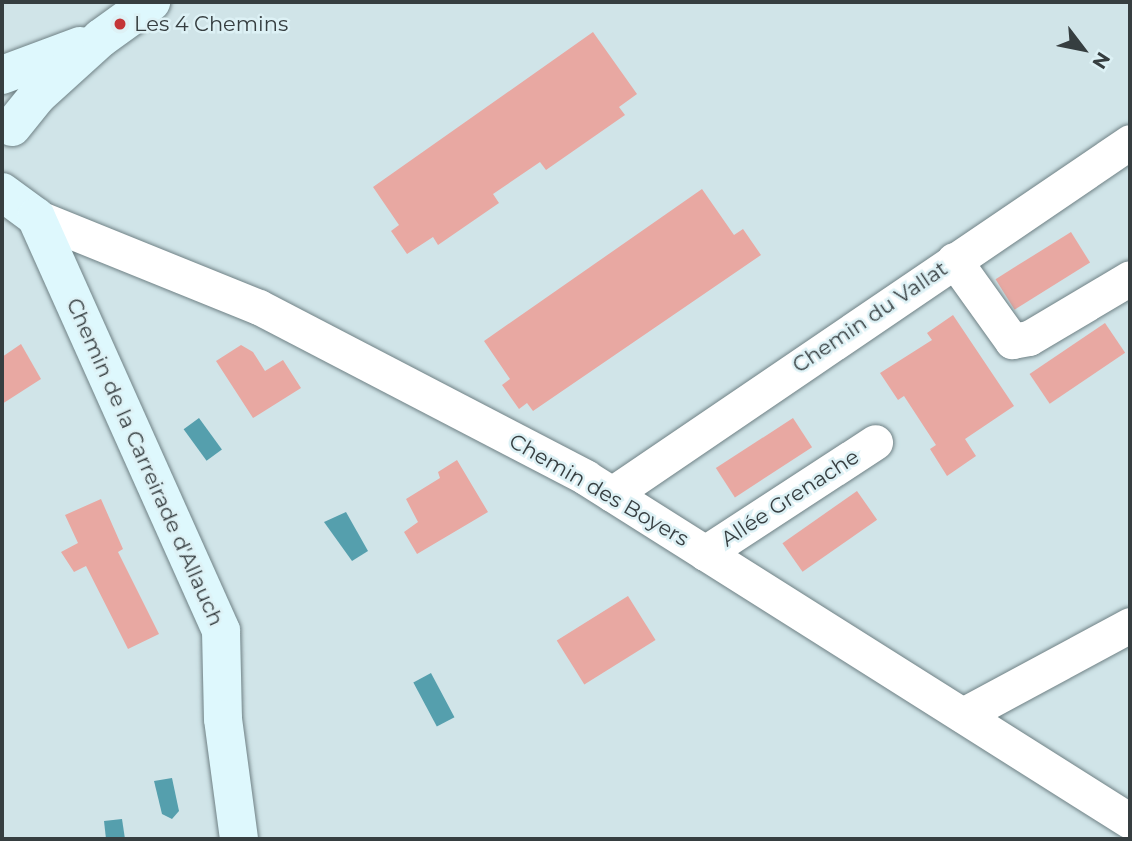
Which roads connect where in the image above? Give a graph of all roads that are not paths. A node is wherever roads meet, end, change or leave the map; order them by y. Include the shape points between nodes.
1 (151, 2) edge
2 (101, 37) junction
3 (2, 75) edge
4 (5, 122) edge
5 (1130, 142) edge
6 (2, 192) edge
7 (36, 217) junction
8 (954, 260) junction
9 (1130, 278) edge
10 (875, 442) dead end
11 (612, 494) junction
12 (705, 553) junction
13 (1130, 625) edge
14 (963, 715) junction
15 (1130, 821) edge
16 (239, 839) edge

1 - 2 street
2 - 3 street
2 - 4 street
5 - 8 street, Chemin du Vallat
6 - 7 street, Chemin de la Carreirade d'Allauch
7 - 11 street, Chemin des Boyers via 259,307
7 - 16 street, Chemin de la Carreirade d'Allauch via 221,631 223,719
8 - 9 street via 1012,341 1029,338
8 - 11 street, Chemin du Vallat
10 - 12 street, Allée Grenache
11 - 12 street, Chemin des Boyers
12 - 14 street, Chemin des Boyers
13 - 14 street
14 - 15 street, Chemin des Boyers

